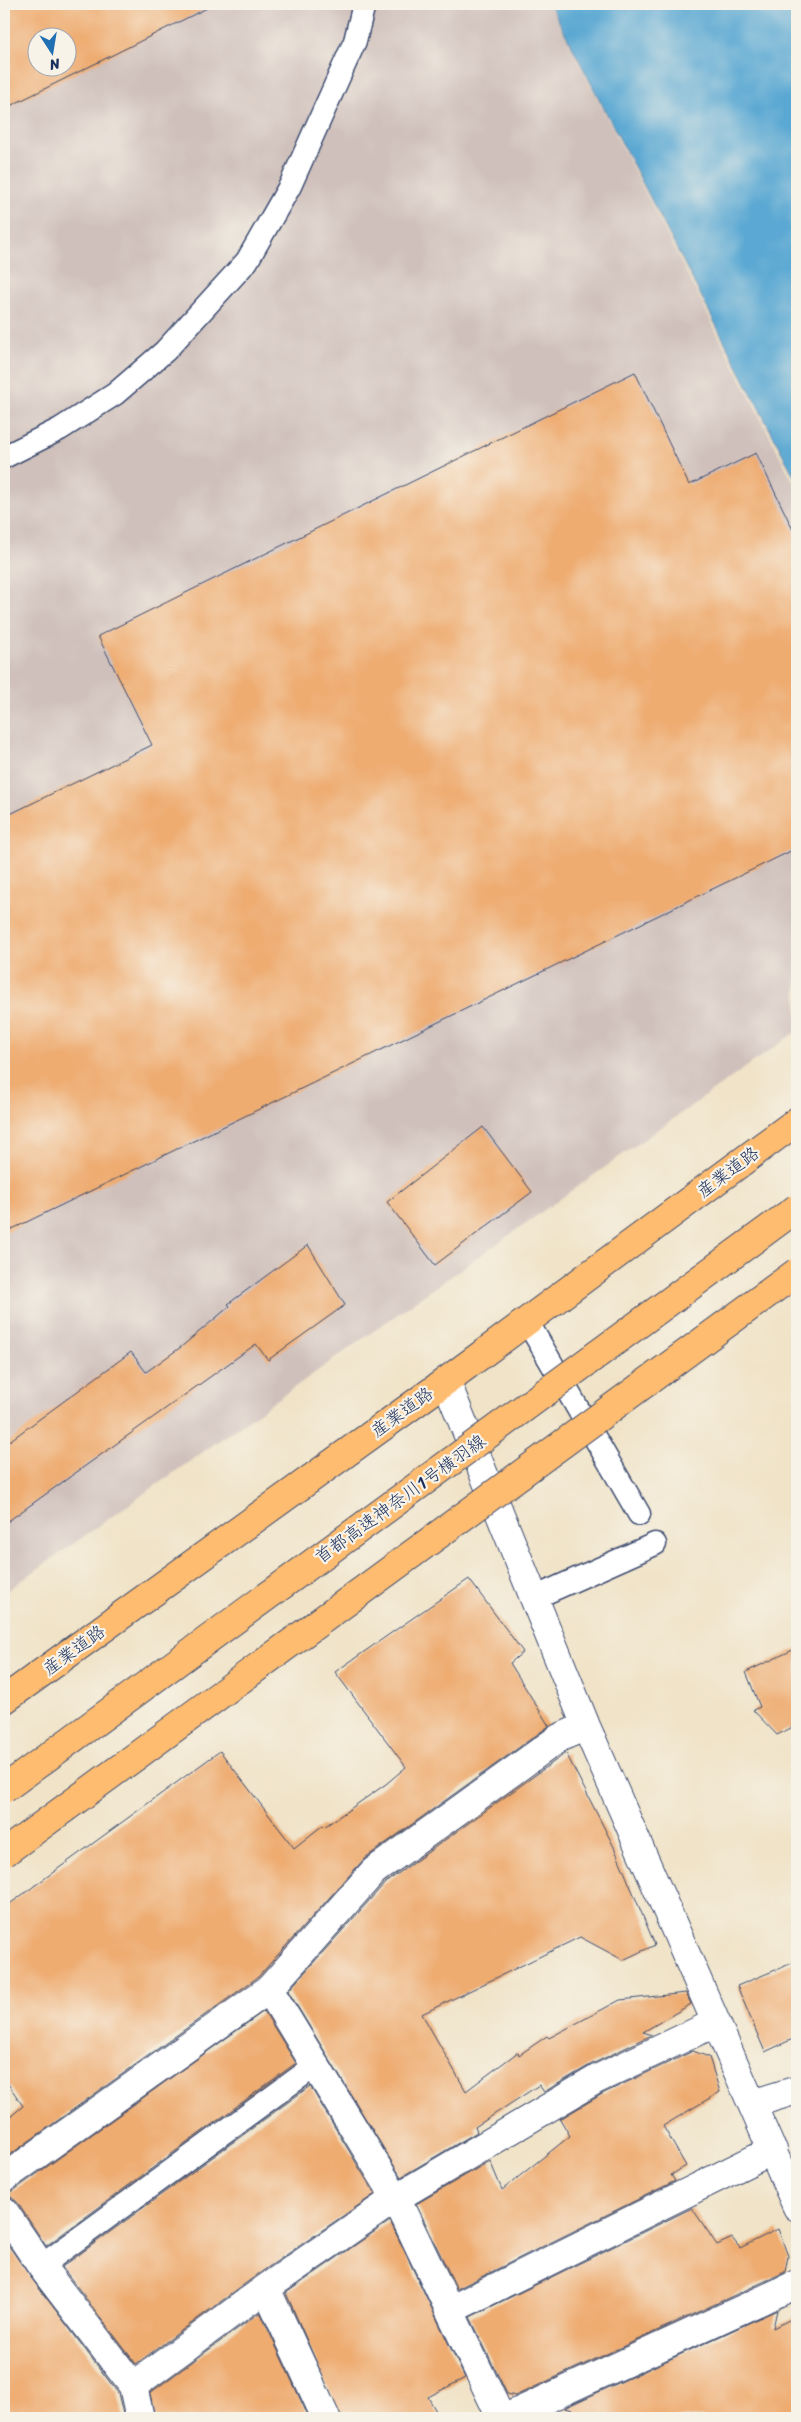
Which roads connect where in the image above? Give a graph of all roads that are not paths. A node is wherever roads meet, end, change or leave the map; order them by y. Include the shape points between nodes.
1 (364, 4) edge
2 (4, 457) edge
3 (797, 1121) edge
4 (797, 1208) edge
5 (797, 1272) edge
6 (527, 1321) junction
7 (446, 1381) junction
8 (639, 1514) dead end
9 (655, 1544) dead end
10 (534, 1598) junction
11 (4, 1700) edge
12 (586, 1726) junction
13 (4, 1790) edge
14 (4, 1853) edge
15 (269, 1989) junction
16 (714, 2022) junction
17 (316, 2065) junction
18 (797, 2090) edge
19 (752, 2104) junction
20 (773, 2150) junction
21 (4, 2178) edge
22 (396, 2198) junction
23 (797, 2207) edge
24 (4, 2211) edge
25 (41, 2266) junction
26 (797, 2284) edge
27 (266, 2288) junction
28 (450, 2310) junction
29 (133, 2386) junction
30 (140, 2418) edge
31 (326, 2418) edge
32 (500, 2418) edge
33 (505, 2418) edge

1 - 2 lane via 355,41 290,186 247,261 165,351 115,394 60,429
3 - 6 main road, 産業道路
4 - 13 main road, 首都高速神奈川1号横羽線, bridge
5 - 14 main road, bridge
6 - 7 main road, 産業道路
6 - 8 lane
7 - 10 street
7 - 11 main road, 産業道路
9 - 10 lane
10 - 12 street
12 - 15 street via 559,1738 374,1871
12 - 16 street
15 - 17 street
15 - 21 street
16 - 19 street
16 - 22 street via 597,2079
17 - 22 street
17 - 25 lane
18 - 19 street
19 - 20 street
20 - 23 street
20 - 28 street
22 - 27 street
22 - 28 street
24 - 25 street
25 - 29 street
26 - 33 street
27 - 29 street
27 - 31 street
28 - 32 street
29 - 30 street

